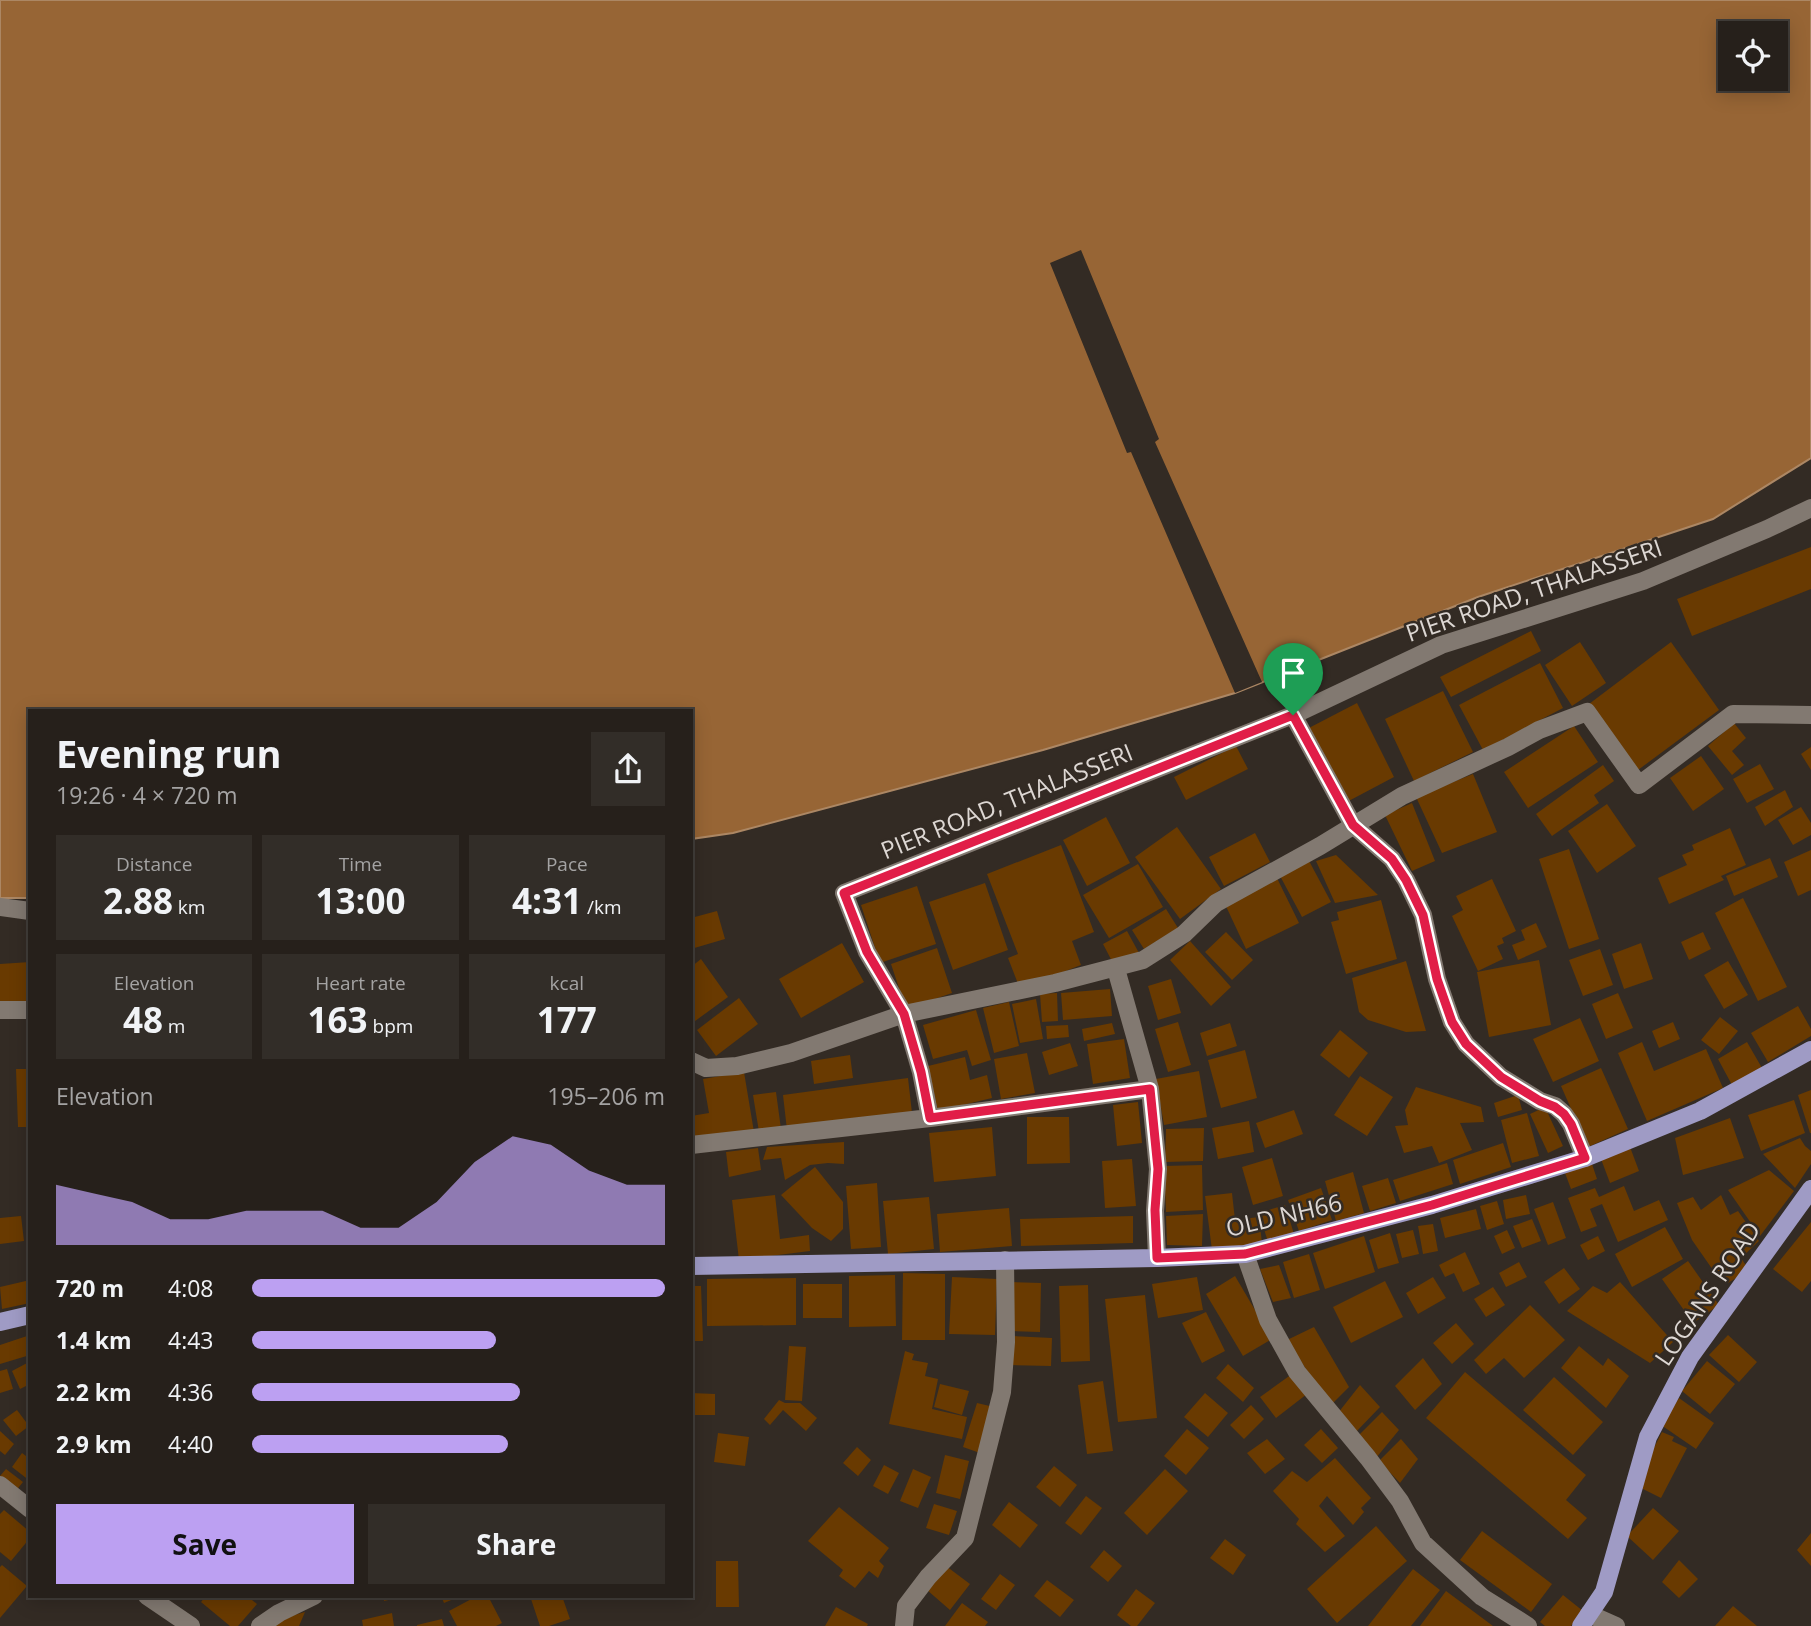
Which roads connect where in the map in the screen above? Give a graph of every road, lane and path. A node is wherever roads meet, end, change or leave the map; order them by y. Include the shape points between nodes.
1 (1811, 508) edge
2 (1293, 715) junction
3 (1811, 715) edge
4 (1353, 825) junction
5 (0, 907) edge
6 (28, 911) edge
7 (1115, 969) junction
8 (0, 1010) edge
9 (28, 1010) edge
10 (904, 1014) junction
11 (1811, 1050) edge
12 (693, 1062) edge
13 (1150, 1089) junction
14 (930, 1118) junction
15 (693, 1145) edge
16 (1585, 1158) junction
17 (1811, 1189) edge
18 (1245, 1254) junction
19 (1157, 1258) junction
20 (1005, 1260) junction
21 (693, 1266) edge
22 (28, 1315) edge
23 (0, 1322) edge
24 (0, 1485) edge
25 (28, 1507) edge
26 (150, 1598) edge
27 (310, 1598) edge
28 (1585, 1620) edge
29 (191, 1626) edge
30 (260, 1626) edge
31 (904, 1626) edge
32 (1528, 1626) edge
33 (1616, 1626) edge

1 - 2 street, PIER ROAD, THALASSERI via 1643,581 1441,645
2 - 4 street
2 - 10 street, PIER ROAD, THALASSERI via 844,893 867,952
3 - 4 street via 1733,714 1639,785 1587,712 1402,796
4 - 7 street via 1216,902 1184,934 1143,960
4 - 16 street via 1392,859 1406,880 1423,915 1452,1022 1466,1044 1501,1077 1564,1114
5 - 6 street
7 - 10 street
7 - 13 street
8 - 9 street
10 - 12 street via 791,1053 737,1066 706,1068
10 - 14 street
11 - 16 main road, OLD NH66 via 1700,1111
13 - 14 street
13 - 19 street via 1158,1169
14 - 15 street
16 - 18 main road, OLD NH66 via 1432,1205
17 - 28 main road, LOGANS ROAD via 1690,1357 1648,1437 1604,1592
18 - 19 main road, OLD NH66
18 - 32 street via 1268,1320 1297,1372 1400,1501 1423,1543 1482,1597
19 - 20 main road, OLD NH66
20 - 21 main road, OLD NH66
20 - 31 street via 1002,1392 965,1538 906,1606
22 - 23 main road
24 - 25 street
26 - 29 street
27 - 30 street
28 - 33 street

